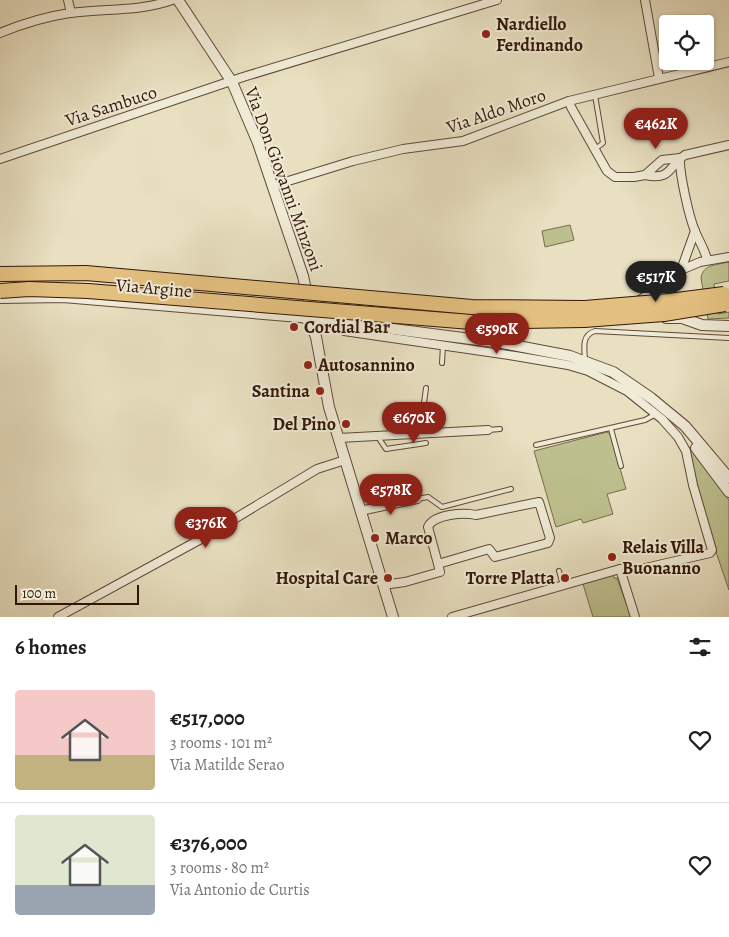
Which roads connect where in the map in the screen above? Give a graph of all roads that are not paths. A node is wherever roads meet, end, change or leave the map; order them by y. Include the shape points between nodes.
1 (68, 0) edge
2 (130, 0) edge
3 (172, 0) edge
4 (178, 0) edge
5 (497, 0) edge
6 (645, 0) edge
7 (133, 9) junction
8 (71, 13) junction
9 (0, 33) edge
10 (729, 62) edge
11 (659, 78) junction
12 (232, 82) junction
13 (595, 95) junction
14 (569, 101) junction
15 (729, 145) edge
16 (594, 150) junction
17 (680, 158) junction
18 (0, 159) edge
19 (645, 175) junction
20 (272, 186) junction
21 (695, 231) junction
22 (729, 257) edge
23 (710, 260) junction
24 (682, 270) junction
25 (0, 274) edge
26 (0, 284) edge
27 (0, 291) edge
28 (0, 298) edge
29 (307, 301) junction
30 (614, 315) junction
31 (306, 318) junction
32 (322, 320) junction
33 (729, 326) edge
34 (316, 337) junction
35 (729, 338) edge
36 (443, 345) junction
37 (585, 361) junction
38 (442, 363) dead end
39 (426, 388) dead end
40 (424, 402) dead end
41 (668, 411) junction
42 (656, 414) junction
43 (424, 418) dead end
44 (500, 429) dead end
45 (611, 429) junction
46 (488, 430) joint
47 (424, 432) junction
48 (377, 435) junction
49 (339, 438) junction
50 (426, 442) dead end
51 (536, 445) dead end
52 (345, 460) junction
53 (621, 466) dead end
54 (729, 478) edge
55 (511, 489) dead end
56 (729, 492) edge
57 (417, 499) joint
58 (360, 511) junction
59 (438, 564) junction
60 (620, 569) junction
61 (558, 572) dead end
62 (383, 585) junction
63 (562, 585) junction
64 (58, 617) edge
65 (393, 617) edge
66 (452, 617) edge
67 (635, 617) edge

1 - 8 street
2 - 7 street
3 - 7 street
4 - 12 street, Via Don Giovanni Minzoni
5 - 12 street, Via Sambuco
6 - 11 street
7 - 8 street
8 - 9 street via 27,21
10 - 11 street, Via Aldo Moro
11 - 13 street, Via Aldo Moro
12 - 18 street, Via Sambuco
12 - 20 street, Via Don Giovanni Minzoni
13 - 14 street, Via Aldo Moro
13 - 16 lane via 603,143
14 - 16 street
14 - 20 street, Via Aldo Moro via 463,141 403,149
15 - 17 street
16 - 19 street via 614,177
17 - 19 street via 662,160
17 - 19 street via 670,172 653,177
17 - 21 street
20 - 29 street, Via Don Giovanni Minzoni via 303,276
21 - 23 street
21 - 24 street
22 - 23 street
23 - 24 street
24 - 30 street
25 - 27 highway, bridge via 86,274 472,308 584,308 724,299 664,314 584,320 471,322 88,291
26 - 29 street via 89,285
28 - 31 street, Via Argine via 63,297
29 - 30 street via 472,317 585,318
30 - 33 street via 682,318 702,325
31 - 32 street, Via Argine
31 - 34 street
32 - 34 street
32 - 36 street via 344,330
32 - 37 street, Via Argine via 538,349
34 - 49 street via 329,407
35 - 37 lane via 595,331 587,336 584,343
36 - 38 lane
36 - 42 street via 588,371 627,391
37 - 41 street, Via Argine via 614,372
39 - 40 lane
41 - 54 street
41 - 56 street
42 - 45 lane
42 - 60 street via 678,437 686,451 712,550 641,569
43 - 47 lane
44 - 46 lane
45 - 51 lane
45 - 53 lane
46 - 47 street
47 - 48 street
48 - 49 street
48 - 50 lane via 386,449
49 - 52 street
52 - 58 street
52 - 64 street via 317,469
55 - 57 lane via 442,506 428,497
57 - 58 street
58 - 62 street
59 - 59 street via 489,549 495,557 548,543 550,538 540,502 476,515 467,512 436,518 428,527
59 - 62 street via 440,572
60 - 63 street
60 - 67 street
61 - 63 lane
62 - 65 street
63 - 66 street

